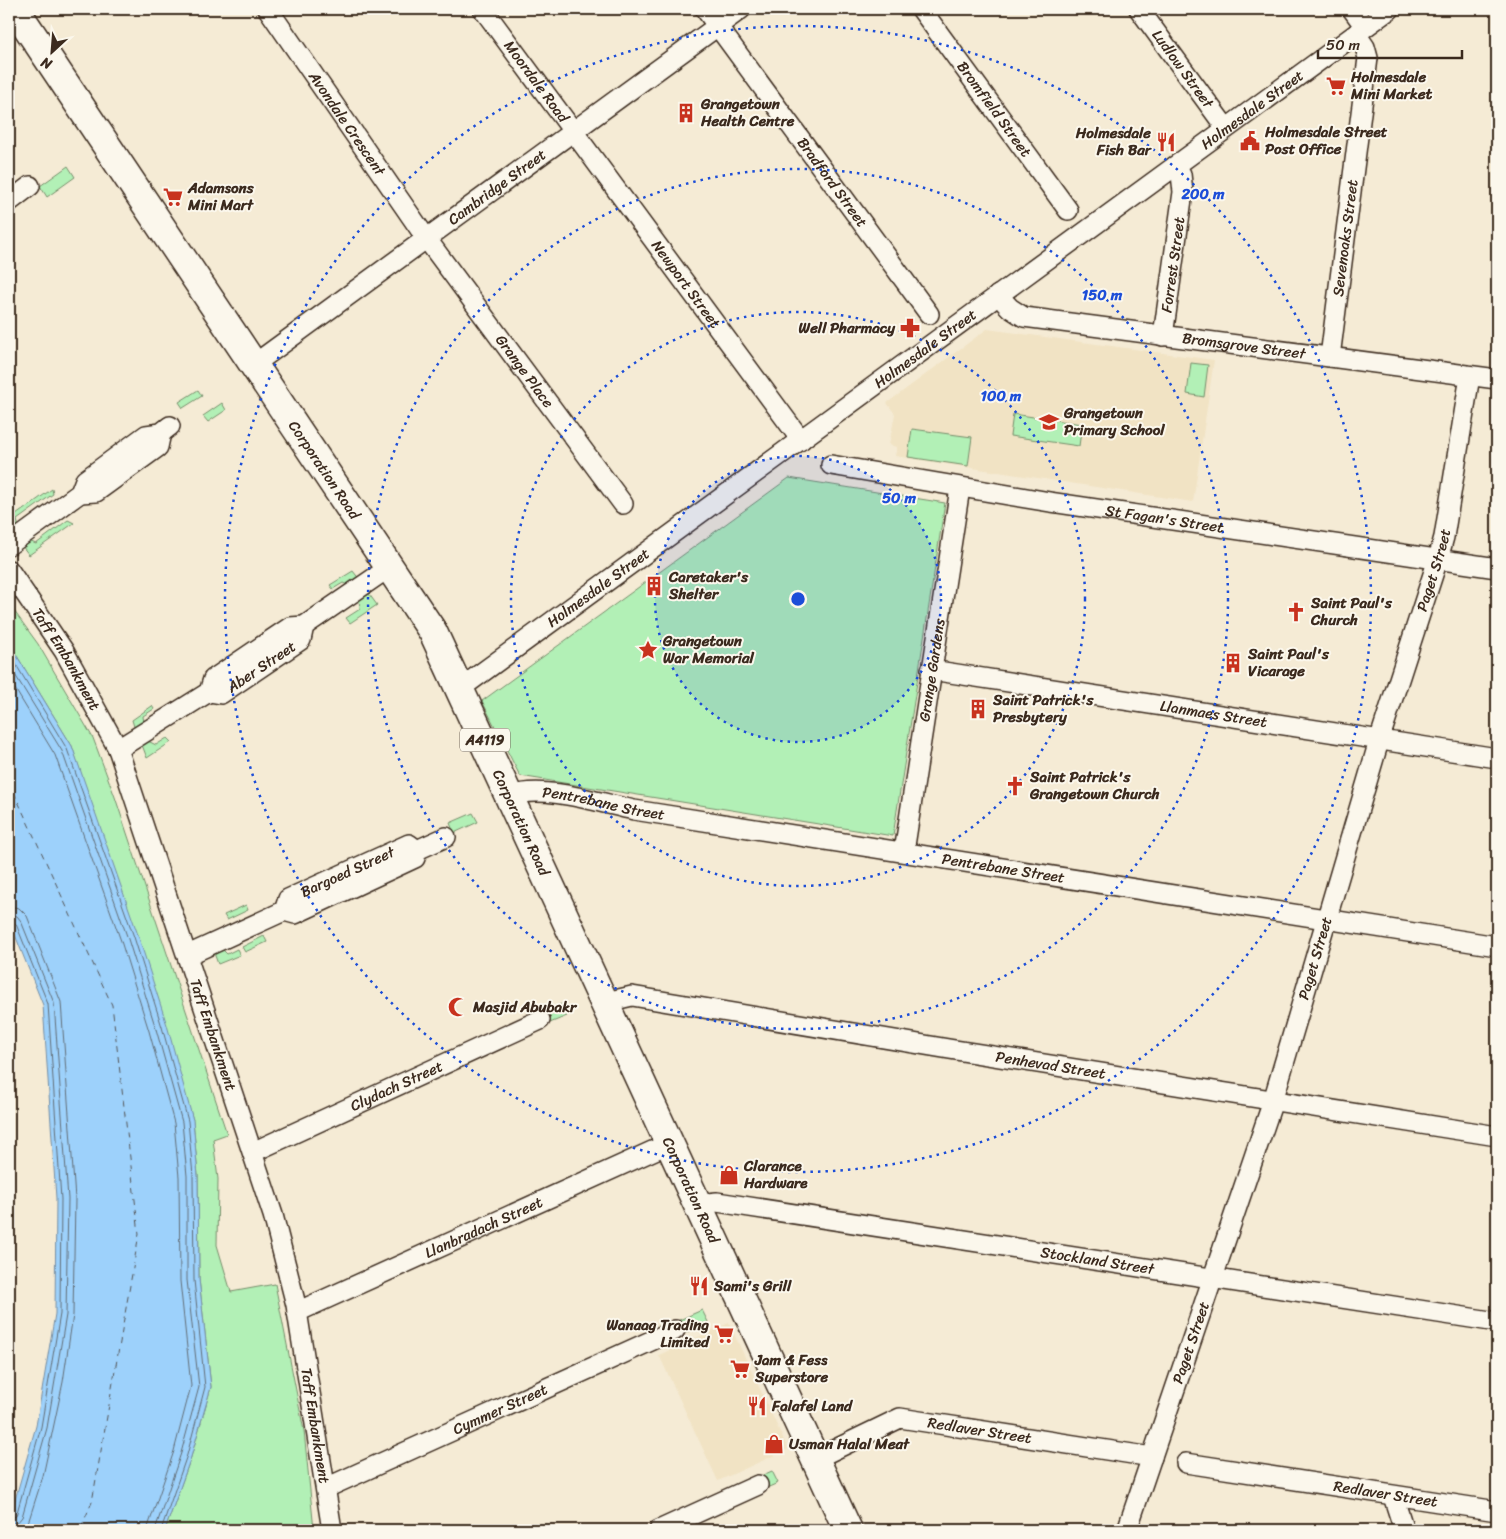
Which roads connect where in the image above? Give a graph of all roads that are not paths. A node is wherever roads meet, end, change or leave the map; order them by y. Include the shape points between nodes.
1 (15, 9) edge
2 (268, 9) edge
3 (483, 9) edge
4 (705, 9) edge
5 (741, 9) edge
6 (921, 9) edge
7 (1139, 9) edge
8 (1352, 9) edge
9 (1390, 9) edge
10 (717, 26) junction
11 (1360, 30) junction
12 (1226, 128) junction
13 (572, 130) junction
14 (1175, 166) junction
15 (30, 186) dead end
16 (9, 202) edge
17 (1068, 210) dead end
18 (426, 238) junction
19 (998, 295) junction
20 (929, 314) dead end
21 (1163, 336) junction
22 (1330, 357) junction
23 (253, 365) junction
24 (1470, 376) junction
25 (1497, 379) edge
26 (166, 430) dead end
27 (801, 440) junction
28 (831, 465) dead end
29 (960, 488) junction
30 (622, 504) dead end
31 (9, 545) edge
32 (1438, 560) junction
33 (390, 567) junction
34 (1497, 568) edge
35 (9, 570) edge
36 (931, 670) junction
37 (461, 688) junction
38 (1379, 741) junction
39 (118, 749) junction
40 (1497, 758) edge
41 (510, 796) junction
42 (446, 837) dead end
43 (904, 852) junction
44 (1326, 918) junction
45 (1497, 946) edge
46 (188, 955) junction
47 (606, 1002) junction
48 (540, 1020) dead end
49 (1273, 1100) junction
50 (1497, 1136) edge
51 (670, 1143) junction
52 (253, 1152) junction
53 (698, 1204) junction
54 (1212, 1278) junction
55 (297, 1312) junction
56 (1497, 1322) edge
57 (674, 1330) dead end
58 (1152, 1457) junction
59 (815, 1459) junction
60 (1186, 1463) dead end
61 (758, 1485) dead end
62 (326, 1488) junction
63 (1393, 1496) junction
64 (1497, 1512) edge
65 (332, 1530) edge
66 (659, 1530) edge
67 (848, 1530) edge
68 (1127, 1530) edge
69 (1404, 1530) edge

1 - 23 main road, Corporation Road / A4119
2 - 18 street, Avondale Crescent
3 - 13 street, Moordale Road
4 - 10 street, Bradford Street
5 - 10 street, Cambridge Street
6 - 17 street, Bromfield Street
7 - 12 street, Ludlow Street
8 - 11 street, Sevenoaks Street
9 - 11 street, Holmesdale Street
10 - 13 street, Cambridge Street
10 - 20 street, Bradford Street
11 - 12 street, Holmesdale Street
11 - 22 street, Sevenoaks Street via 1368,58
12 - 14 street, Holmesdale Street
13 - 18 street, Cambridge Street
13 - 27 street, Newport Street
14 - 19 street, Holmesdale Street
14 - 21 street, Forrest Street via 1181,174 1183,192
15 - 16 street
18 - 23 street, Cambridge Street
18 - 30 street, Grange Place
19 - 21 street, Bromsgrove Street via 1024,317
19 - 27 street, Holmesdale Street
21 - 22 street, Bromsgrove Street
22 - 24 street, Bromsgrove Street
23 - 33 main road, Corporation Road / A4119
24 - 25 street, Bromsgrove Street
24 - 32 street, Paget Street
26 - 31 street via 158,447 96,492 80,493
27 - 37 street, Holmesdale Street
28 - 29 street, St Fagan's Street
29 - 32 street, St Fagan's Street
29 - 36 street, Grange Gardens
32 - 34 street, St Fagan's Street
32 - 38 street, Paget Street
33 - 37 main road, Corporation Road / A4119 via 425,618
33 - 39 street, Aber Street via 304,626 301,640 220,694 209,692
35 - 39 street, Taff Embankment via 64,651
36 - 38 street, Llanmaes Street
36 - 43 street, Grange Gardens
37 - 41 main road, Corporation Road / A4119
38 - 40 street, Llanmaes Street
38 - 44 street, Paget Street
39 - 46 street, Taff Embankment
41 - 43 street, Pentrebane Street via 526,791
41 - 47 main road, Corporation Road / A4119
42 - 46 street, Bargoed Street via 417,850 414,858 304,910 295,914 284,911
43 - 44 street, Pentrebane Street
44 - 45 street, Pentrebane Street
44 - 49 street, Paget Street
46 - 52 street, Taff Embankment
47 - 49 street, Penhevad Street via 632,996
47 - 51 main road, Corporation Road / A4119
48 - 52 street, Clydach Street
49 - 50 street, Penhevad Street
49 - 54 street, Paget Street
51 - 53 main road, Corporation Road / A4119
51 - 55 street, Llanbradach Street
52 - 55 street, Taff Embankment via 273,1214
53 - 54 street, Stockland Street via 717,1202
53 - 59 main road, Corporation Road / A4119
54 - 56 street, Stockland Street
54 - 58 street, Paget Street
55 - 62 street, Taff Embankment
57 - 62 street, Cymmer Street
58 - 59 street, Redlaver Street via 900,1418
58 - 68 street, Paget Street
59 - 67 main road, Corporation Road / A4119
60 - 63 street, Redlaver Street
61 - 66 street
62 - 65 street, Taff Embankment
63 - 64 street, Redlaver Street
63 - 69 street

